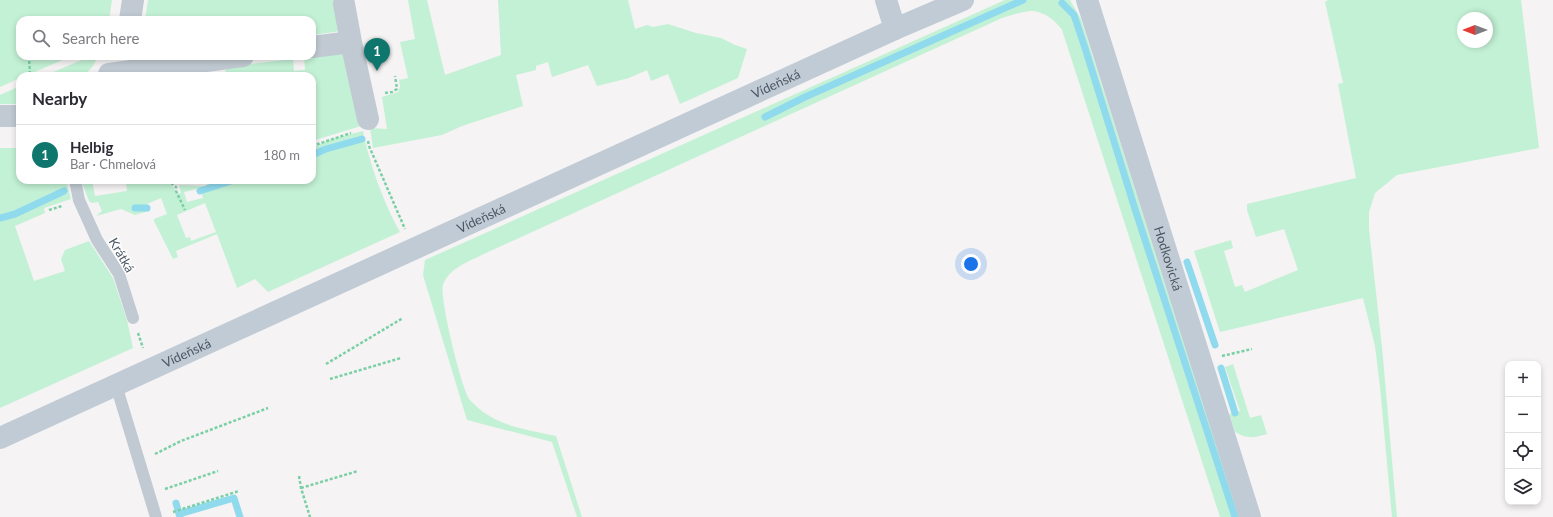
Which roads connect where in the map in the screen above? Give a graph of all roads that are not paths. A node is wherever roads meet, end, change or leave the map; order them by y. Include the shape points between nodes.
1 (133, 0) edge
2 (886, 0) edge
3 (963, 0) edge
4 (1087, 0) edge
5 (344, 4) dead end
6 (131, 16) edge
7 (896, 29) junction
8 (350, 42) junction
9 (316, 46) edge
10 (203, 60) edge
11 (112, 69) edge
12 (0, 116) edge
13 (16, 116) edge
14 (367, 123) road end
15 (76, 184) edge
16 (133, 318) road end
17 (116, 384) junction
18 (0, 438) edge
19 (156, 517) edge
20 (1250, 517) edge

1 - 6 street
2 - 7 main road
3 - 7 main road, Vídeňská
4 - 20 main road, Hodkovická
5 - 8 street
7 - 17 main road, Vídeňská
8 - 9 street
8 - 14 street
10 - 11 street
12 - 13 street
15 - 16 lane, Krátká via 79,200 96,240 119,274
17 - 18 main road, Vídeňská
17 - 19 lane

